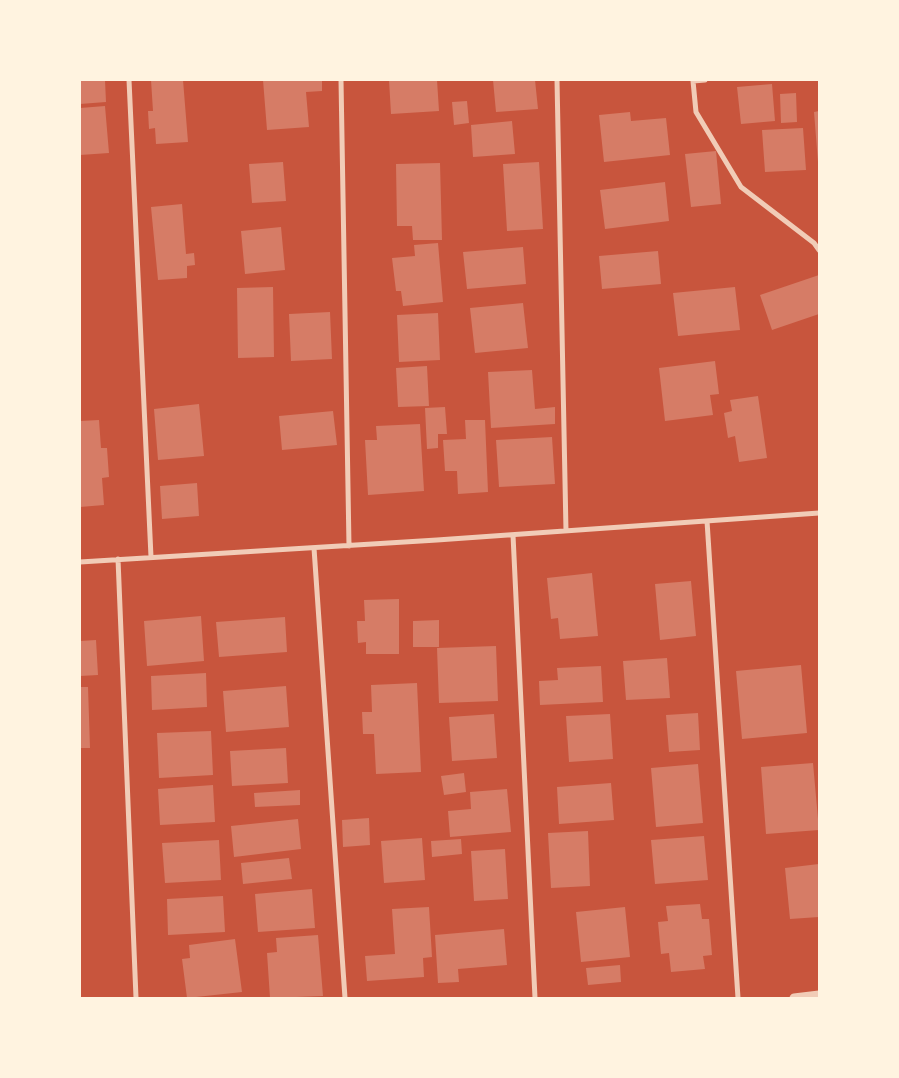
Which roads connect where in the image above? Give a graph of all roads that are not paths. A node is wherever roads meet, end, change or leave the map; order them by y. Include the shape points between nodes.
1 (129, 80) edge
2 (341, 80) edge
3 (557, 80) edge
4 (705, 80) edge
5 (817, 244) edge
6 (819, 250) edge
7 (819, 514) edge
8 (707, 521) junction
9 (566, 531) junction
10 (513, 535) junction
11 (349, 546) junction
12 (314, 548) junction
13 (151, 558) junction
14 (118, 559) junction
15 (80, 562) edge
16 (819, 995) edge
17 (136, 998) edge
18 (345, 998) edge
19 (535, 998) edge
20 (738, 998) edge
21 (794, 998) edge

1 - 13 street
2 - 11 street
3 - 9 street
4 - 5 street via 693,81 696,112 741,186
5 - 6 street
7 - 8 street
8 - 9 street
8 - 20 street
9 - 10 street
10 - 11 street
10 - 19 street
11 - 12 street
12 - 13 street
12 - 18 street
13 - 14 street
14 - 15 street
14 - 17 street
16 - 21 street

